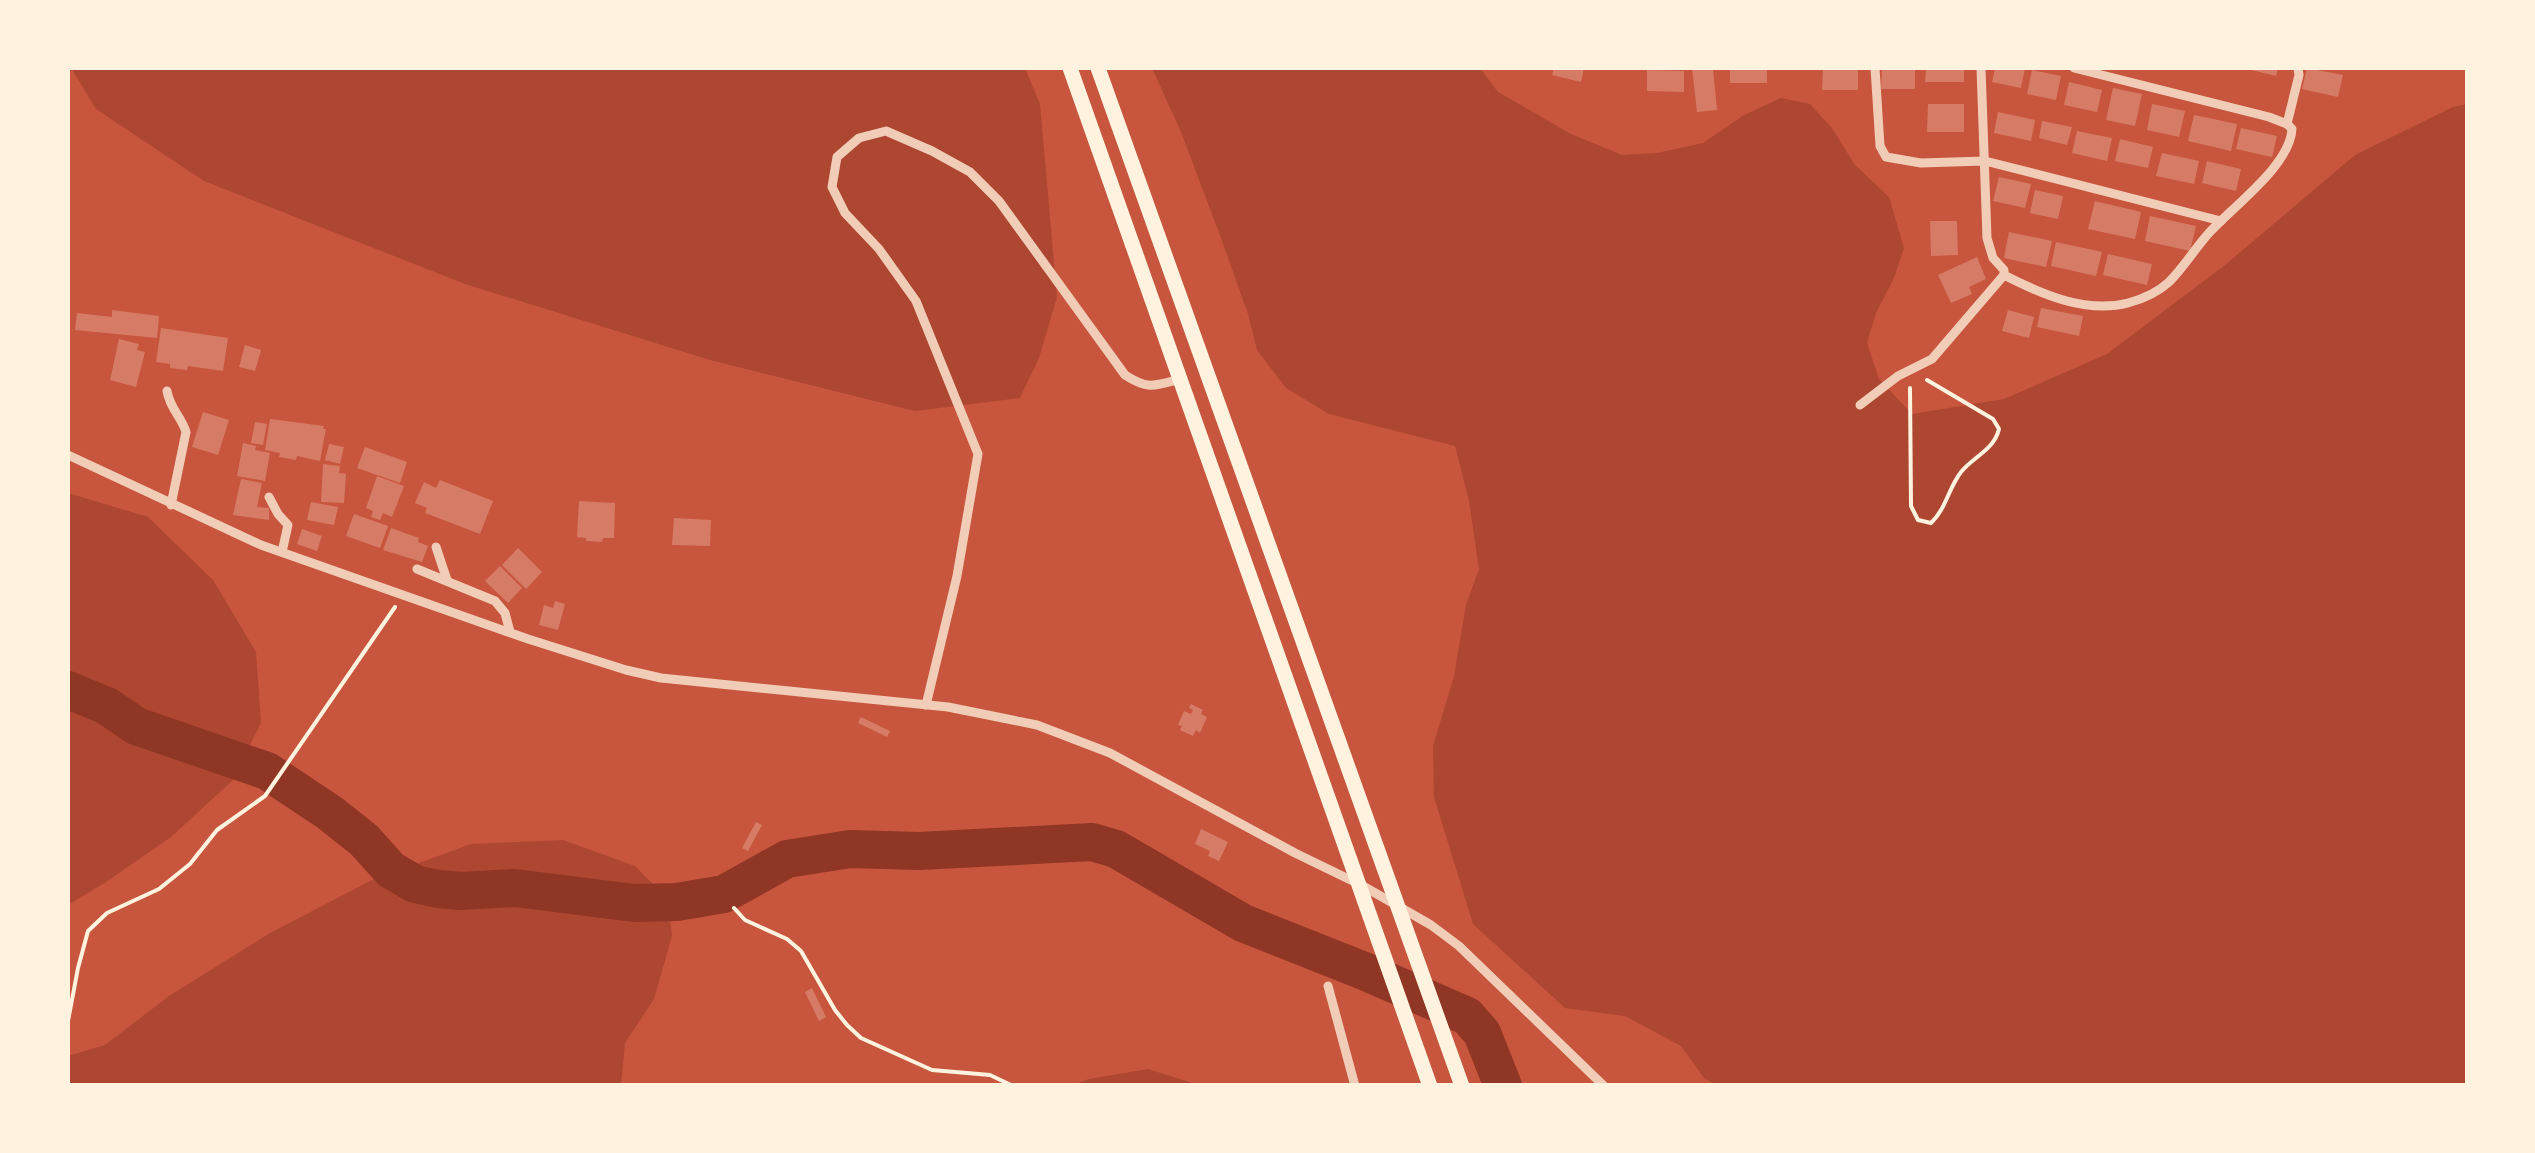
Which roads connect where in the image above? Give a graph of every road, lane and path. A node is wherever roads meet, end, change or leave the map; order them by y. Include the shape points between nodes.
1 (1070, 68) edge
2 (1098, 68) edge
3 (1874, 68) edge
4 (1981, 68) edge
5 (2074, 68) edge
6 (2298, 68) edge
7 (2287, 124) junction
8 (1984, 161) junction
9 (2221, 221) junction
10 (2004, 275) junction
11 (1910, 370) junction
12 (1180, 379) junction
13 (166, 391) dead end
14 (1860, 405) dead end
15 (68, 455) edge
16 (269, 496) dead end
17 (171, 504) junction
18 (436, 547) dead end
19 (282, 552) junction
20 (416, 569) dead end
21 (446, 580) junction
22 (404, 595) junction
23 (510, 632) junction
24 (926, 705) junction
25 (734, 908) dead end
26 (1328, 986) dead end
27 (68, 1021) edge
28 (1013, 1086) edge
29 (1356, 1086) edge
30 (1430, 1086) edge
31 (1462, 1086) edge
32 (1604, 1086) edge

1 - 12 highway
2 - 31 highway
3 - 8 street via 1886,156
4 - 8 street
5 - 7 street
6 - 7 street
7 - 9 street via 2291,141 2272,169
8 - 9 street
8 - 10 street via 1987,238
9 - 10 street via 2167,284 2124,304 2093,307
10 - 11 street via 1932,358
11 - 11 path via 1911,506 1918,520 1932,523 1962,470 1992,446 1999,429 1993,419
11 - 14 street
12 - 24 street via 1153,387 1125,375 999,201 970,172 886,131 860,138 837,156 832,188 916,301 978,454
12 - 30 highway
13 - 17 street via 186,432
15 - 17 street
16 - 19 street via 288,525
17 - 19 street
18 - 21 street
19 - 22 street
20 - 21 street
21 - 23 street via 495,602
22 - 23 street
22 - 27 path via 265,796 217,830 158,889 107,913 88,931
23 - 24 street via 661,678
24 - 32 street via 1037,725 1110,753 1431,925
25 - 28 path via 801,951 860,1038 932,1070 990,1075
26 - 29 street

